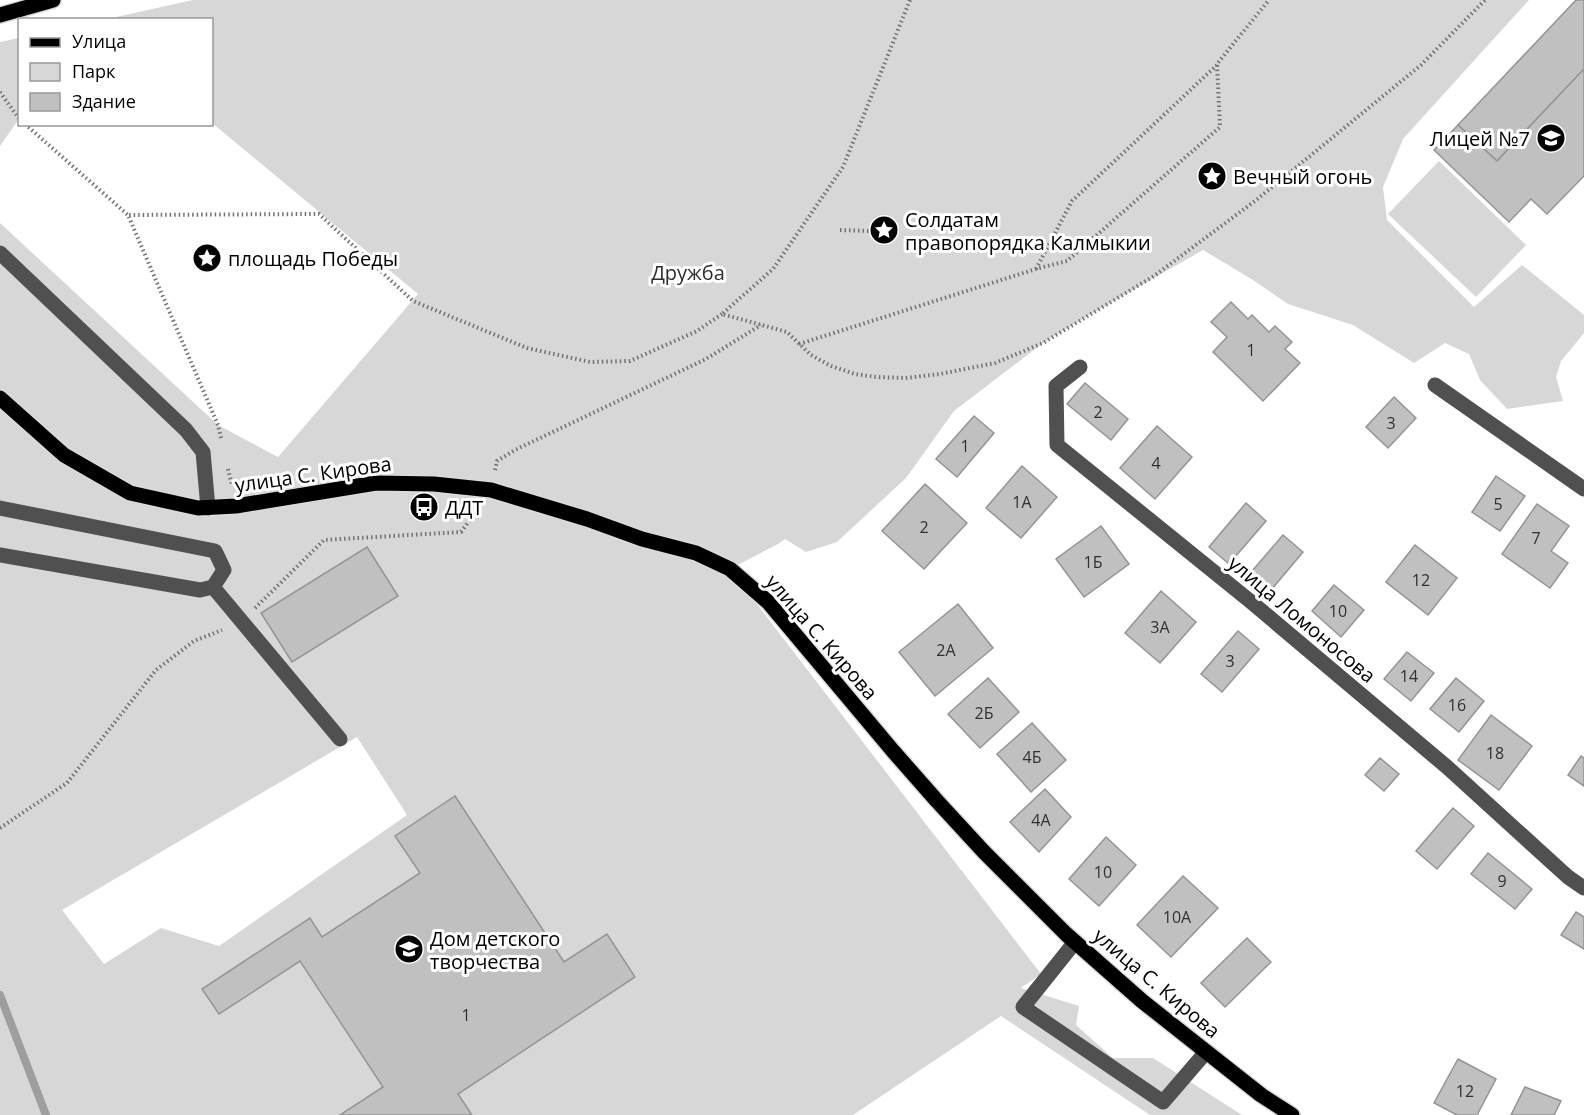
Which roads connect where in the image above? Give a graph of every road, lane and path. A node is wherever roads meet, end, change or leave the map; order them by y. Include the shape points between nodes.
1 (53, 0) edge
2 (910, 0) edge
3 (1269, 0) edge
4 (1485, 0) edge
5 (0, 15) edge
6 (1217, 64) junction
7 (0, 92) edge
8 (18, 117) edge
9 (27, 126) edge
10 (128, 215) junction
11 (840, 230) dead end
12 (869, 231) dead end
13 (0, 253) edge
14 (1036, 269) junction
15 (722, 314) junction
16 (761, 325) junction
17 (799, 344) junction
18 (1080, 367) dead end
19 (1435, 385) dead end
20 (0, 398) edge
21 (224, 448) dead end
22 (226, 460) dead end
23 (497, 461) dead end
24 (1584, 489) edge
25 (236, 506) junction
26 (0, 508) edge
27 (208, 508) junction
28 (0, 555) edge
29 (213, 587) junction
30 (340, 739) dead end
31 (1584, 888) edge
32 (1075, 942) junction
33 (1206, 1052) junction
34 (1292, 1115) edge

1 - 5 main road
2 - 15 path via 843,167 773,269
3 - 6 path
4 - 17 path via 1421,65 1255,201 1154,276 1043,343 995,363 905,378 855,374 831,366
6 - 14 path via 1072,201
6 - 14 path via 1220,128 1067,261
7 - 8 path
9 - 10 path
10 - 15 path via 319,214 413,300 527,348 590,362 630,361 697,331
10 - 21 path via 218,425
11 - 12 path
13 - 27 street via 186,430 203,452
14 - 17 path
15 - 16 path
16 - 17 path via 787,333
16 - 23 path via 706,359
18 - 31 street, улица Ломоносова via 1056,386 1057,445 1250,601
19 - 24 street
20 - 27 main road, улица С. Кирова via 64,455 130,493
22 - 25 path
25 - 27 main road, улица С. Кирова
25 - 32 main road, улица С. Кирова via 376,483 491,490 696,553 730,569 768,602 984,852
26 - 29 street via 215,550 224,570
28 - 29 street via 200,590
29 - 30 street
32 - 33 main road, улица С. Кирова
32 - 33 street via 1023,1007 1163,1101
33 - 34 main road, улица С. Кирова

